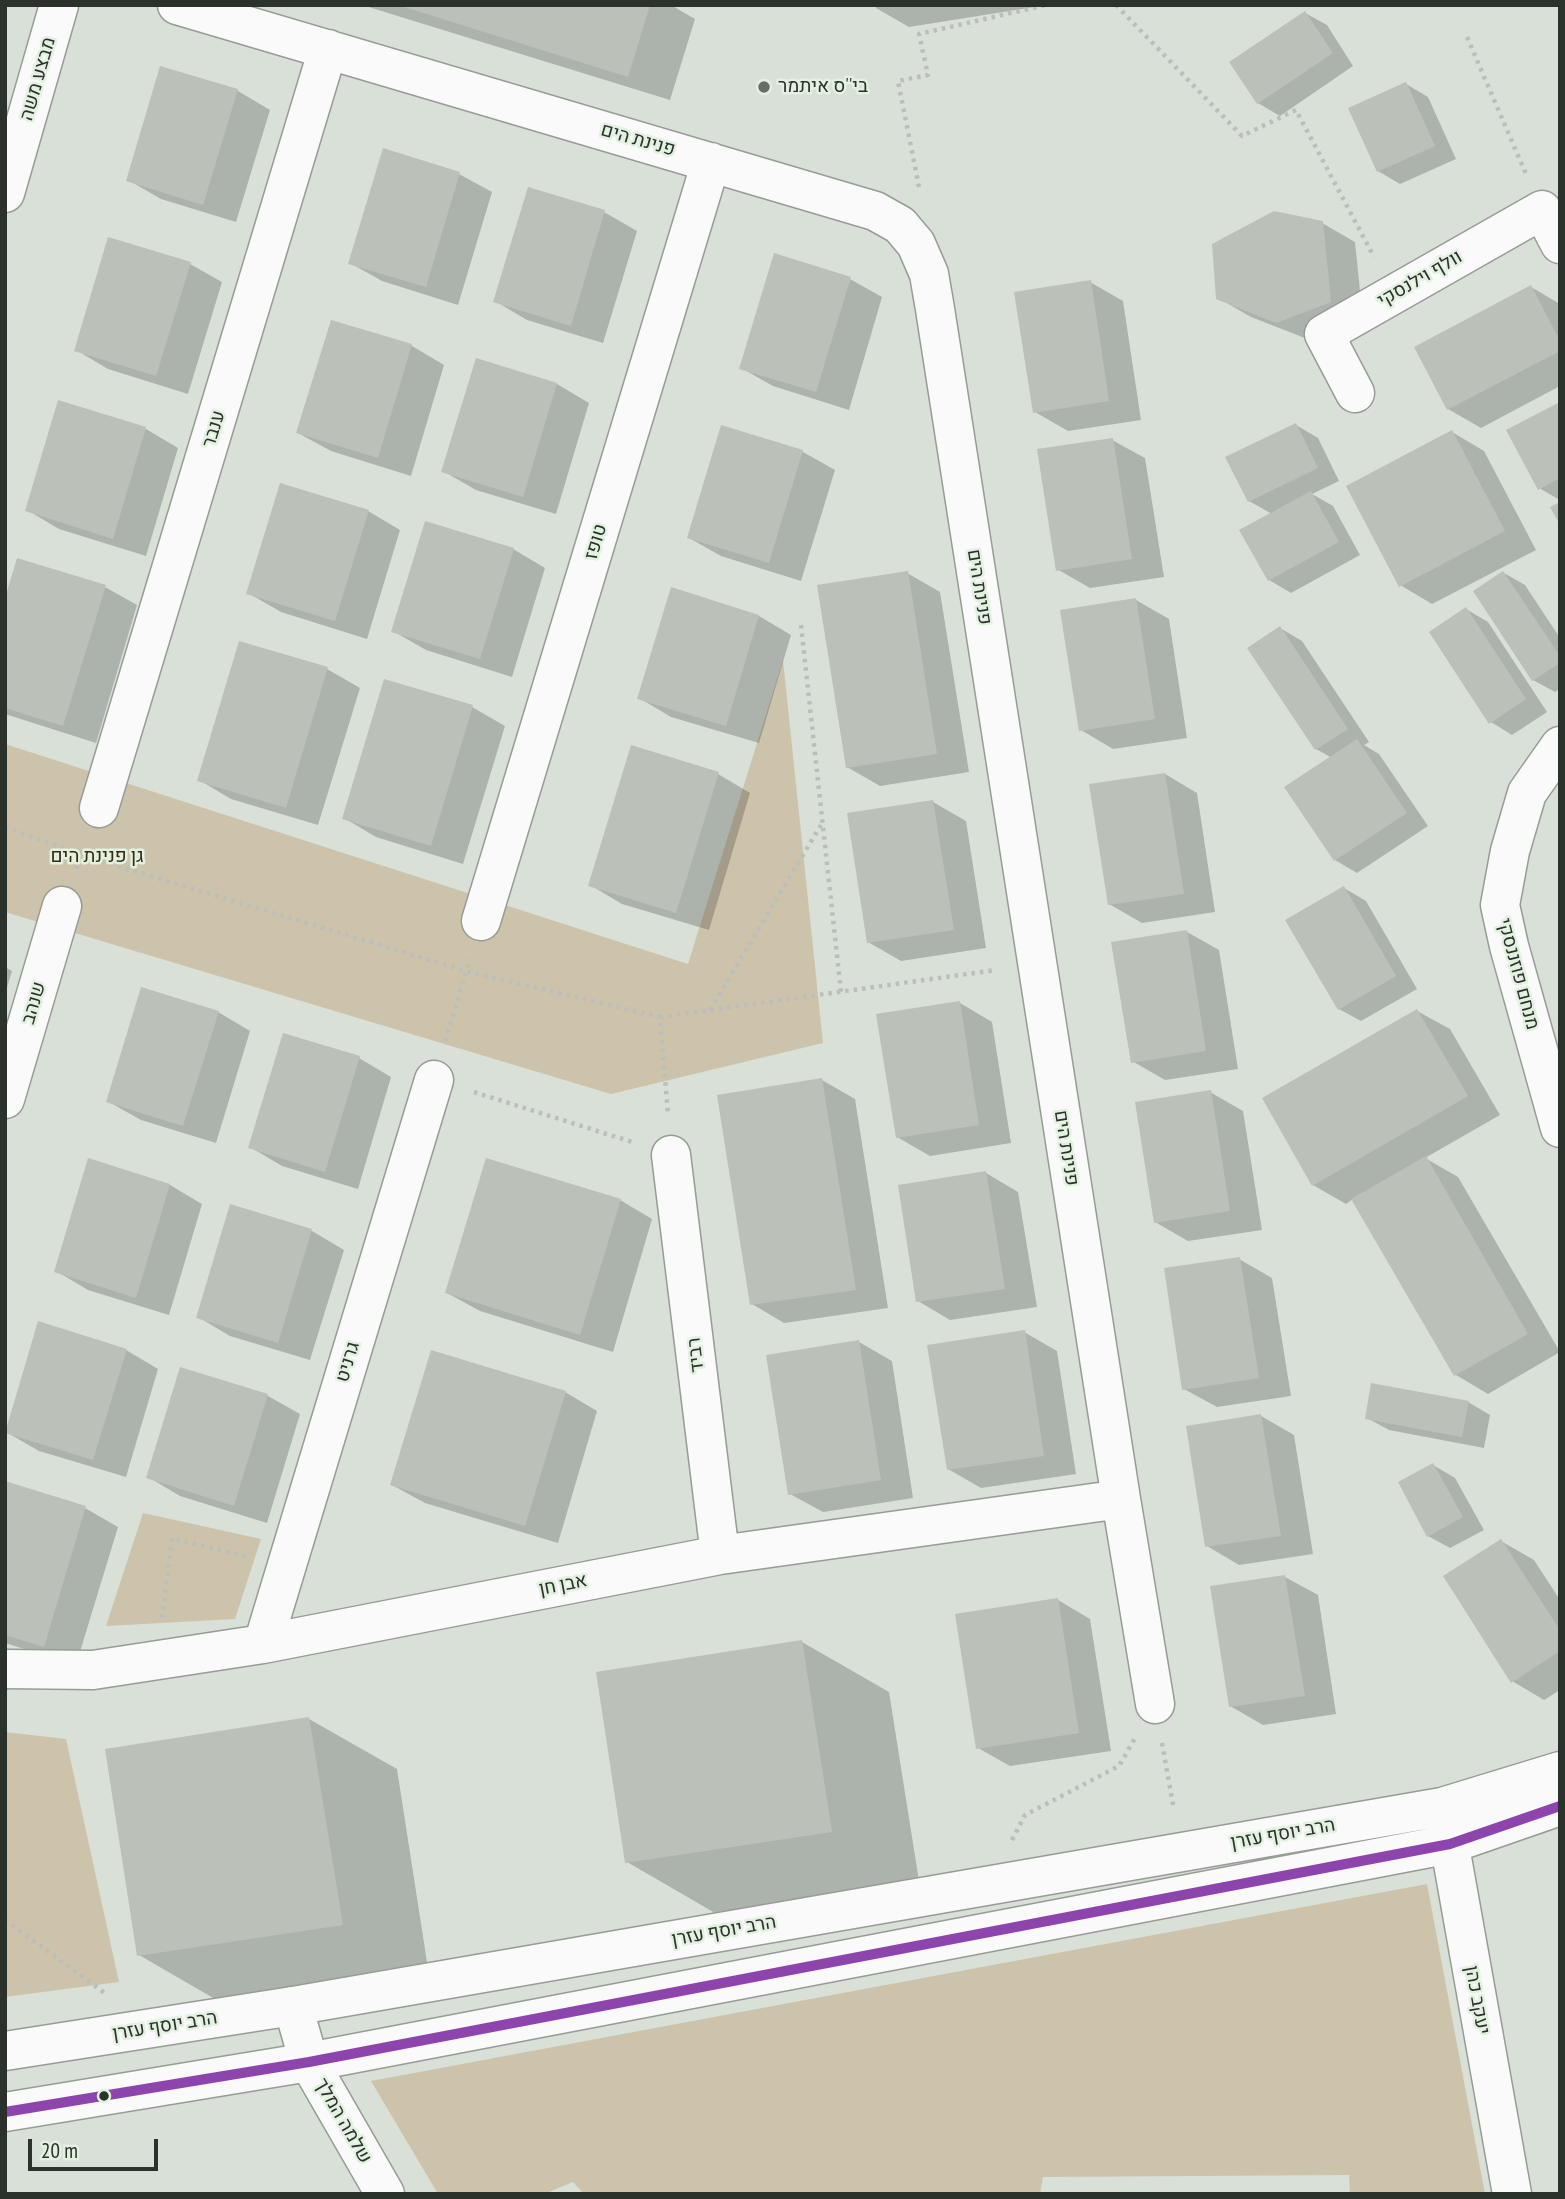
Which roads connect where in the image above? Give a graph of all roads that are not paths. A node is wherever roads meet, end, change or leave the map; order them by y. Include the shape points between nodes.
1 (59, 5) edge
2 (177, 5) edge
3 (328, 49) junction
4 (711, 162) junction
5 (5, 193) edge
6 (1560, 244) edge
7 (1355, 393) dead end
8 (1560, 746) edge
9 (99, 808) road end
10 (62, 906) road end
11 (481, 921) road end
12 (434, 1080) road end
13 (5, 1099) edge
14 (1560, 1128) edge
15 (671, 1155) road end
16 (1121, 1499) junction
17 (720, 1555) junction
18 (263, 1644) junction
19 (5, 1669) edge
20 (1155, 1704) road end
21 (1560, 1771) edge
22 (1442, 1807) junction
23 (1560, 1807) edge
24 (1450, 1844) junction
25 (293, 2006) junction
26 (5, 2051) edge
27 (309, 2062) junction
28 (5, 2112) edge
29 (385, 2194) edge
30 (1512, 2194) edge

1 - 5 street, מבצע משה
2 - 3 street, פנינת הים
3 - 4 street, פנינת הים
3 - 9 street, ענבר
4 - 11 street, טופז
4 - 16 street, פנינת הים via 875,211 900,225 916,244 929,274
6 - 7 street, וולף וילנסקי via 1542,210 1324,334
8 - 14 street, מנחם פוזננסקי via 1527,793 1500,905
10 - 13 street, שנהב
12 - 18 street, גרניט
15 - 17 street, רביד
16 - 17 street, אבן חן
16 - 20 street, פנינת הים
17 - 18 street, אבן חן
18 - 19 street, אבן חן via 93,1671
21 - 22 street, הרב יוסף עזרן
22 - 24 street, יעקב כהן
22 - 25 street, הרב יוסף עזרן
23 - 24 street
24 - 27 street
24 - 30 street, יעקב כהן
25 - 26 street, הרב יוסף עזרן
25 - 27 street, שלמה המלך
27 - 28 street
27 - 29 street, שלמה המלך

